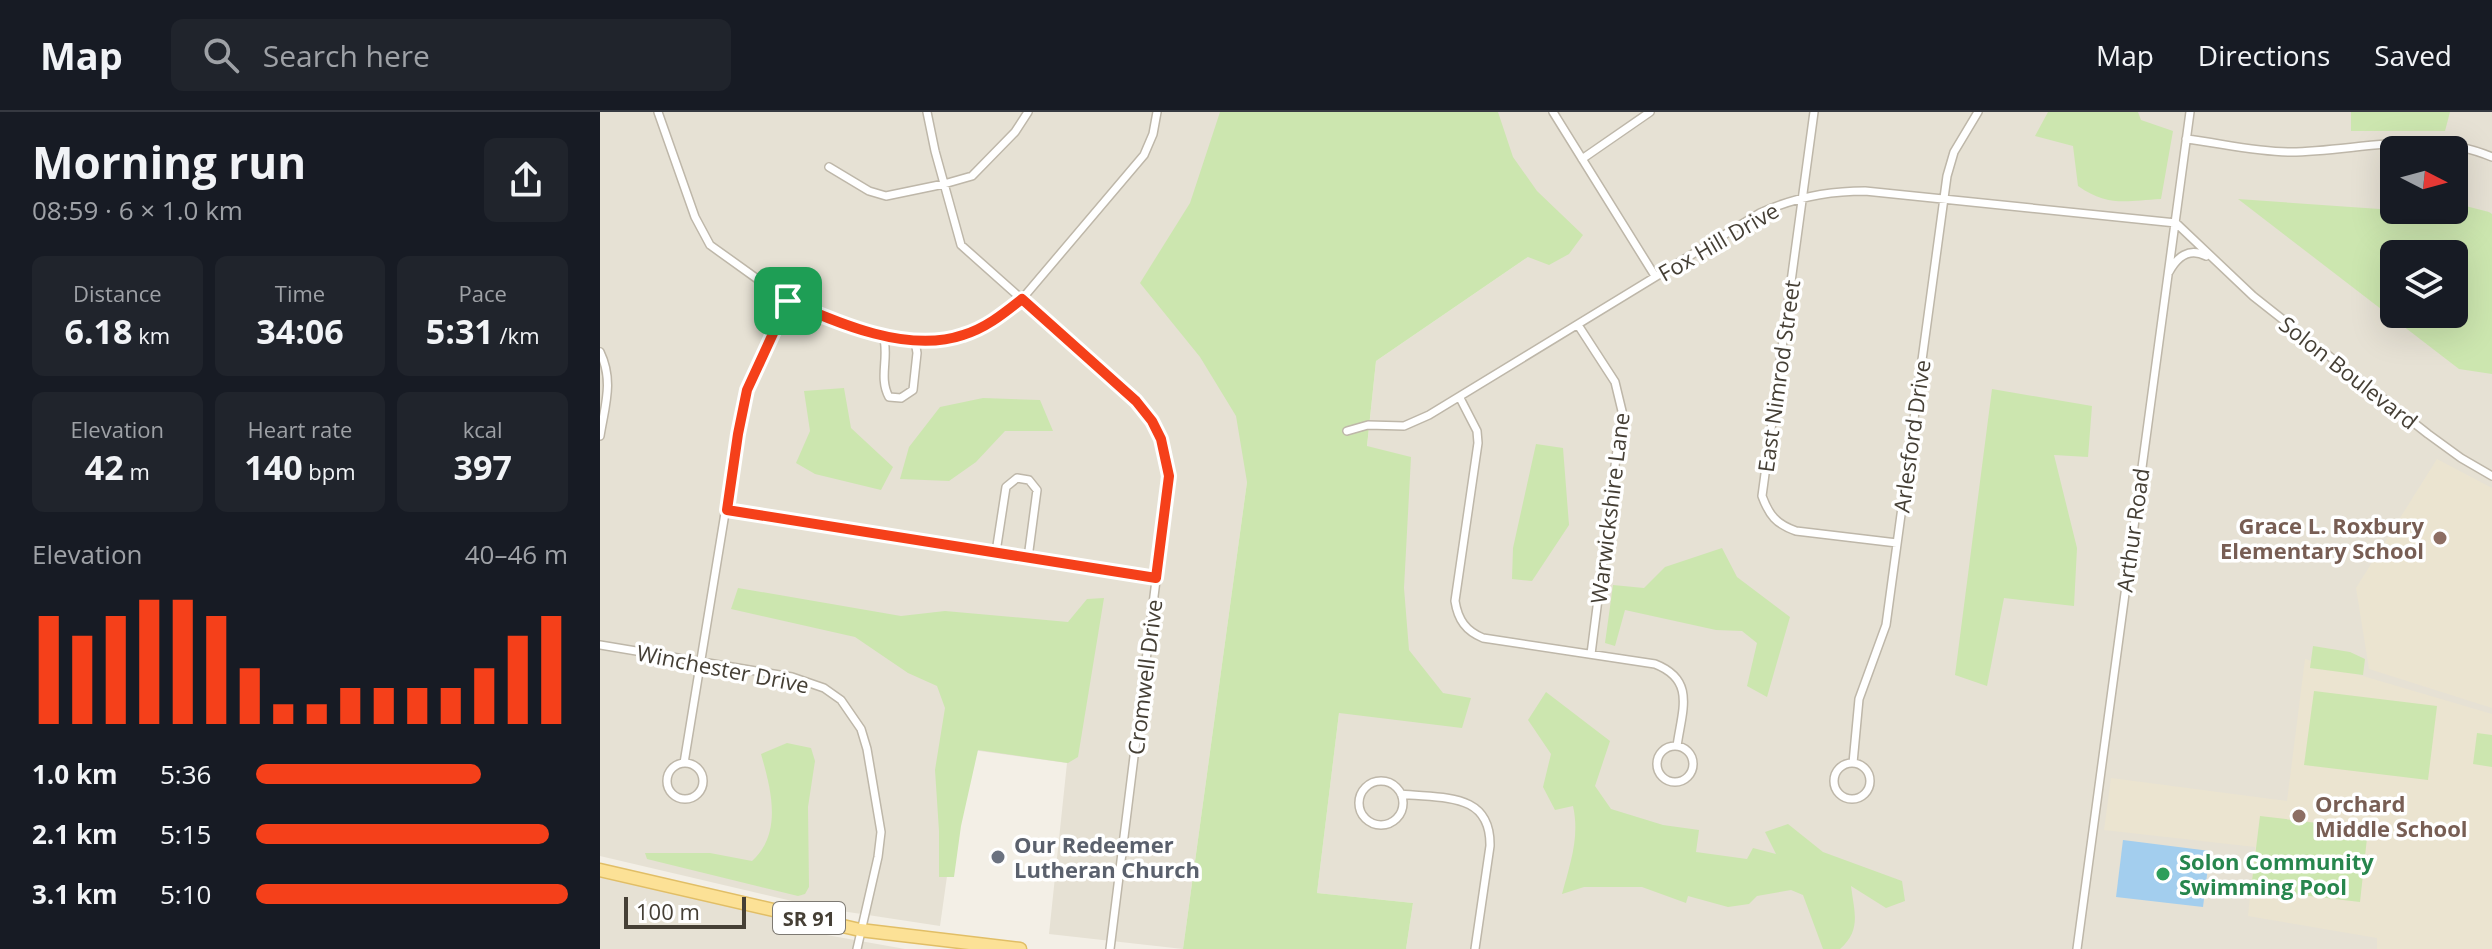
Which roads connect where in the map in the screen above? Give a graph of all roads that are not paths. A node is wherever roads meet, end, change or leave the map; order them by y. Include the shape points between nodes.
1 (658, 112) edge
2 (927, 112) edge
3 (1028, 112) edge
4 (1157, 112) edge
5 (1553, 112) edge
6 (1650, 112) edge
7 (1814, 112) edge
8 (1978, 112) edge
9 (2190, 112) edge
10 (2186, 139) junction
11 (2492, 157) edge
12 (1582, 159) junction
13 (829, 167) dead end
14 (944, 184) junction
15 (1944, 198) junction
16 (1802, 199) junction
17 (2176, 223) junction
18 (2213, 259) junction
19 (1655, 276) junction
20 (2166, 278) junction
21 (1022, 299) junction
22 (788, 301) junction
23 (1578, 325) junction
24 (883, 335) junction
25 (915, 341) junction
26 (600, 352) edge
27 (1460, 398) junction
28 (1347, 431) dead end
29 (600, 436) edge
30 (2492, 476) edge
31 (727, 510) junction
32 (1897, 543) junction
33 (996, 552) junction
34 (1028, 558) junction
35 (1156, 578) junction
36 (600, 645) edge
37 (1591, 654) junction
38 (701, 662) junction
39 (1677, 746) junction
40 (684, 763) junction
41 (1853, 763) junction
42 (1401, 794) junction
43 (600, 870) edge
44 (860, 930) junction
45 (857, 949) edge
46 (1020, 949) edge
47 (1110, 949) edge
48 (1475, 949) edge
49 (2077, 949) edge

1 - 22 street via 710,245
2 - 14 street, Cromwell Drive
3 - 14 street via 972,176
4 - 21 street via 1144,155
5 - 12 street
6 - 12 street
7 - 16 street
8 - 15 street, Arlesford Drive via 1954,152
9 - 10 street, Arthur Road
10 - 11 street via 2289,152 2422,142 2463,146
10 - 17 street, Arthur Road
12 - 19 street
13 - 14 street via 886,196
14 - 21 street, Cromwell Drive via 961,245
15 - 16 street, Fox Hill Drive via 1838,191
15 - 17 street, Fox Hill Drive
15 - 32 street, Arlesford Drive
16 - 19 street, Fox Hill Drive via 1760,213
16 - 32 street, East Nimrod Street via 1762,496 1768,514 1780,526
17 - 18 street, Solon Boulevard
17 - 20 street, Arthur Road
18 - 20 street via 2200,253 2179,256
18 - 30 street, Solon Boulevard via 2428,434
19 - 23 street, Fox Hill Drive
20 - 49 street, Arthur Road
21 - 25 street via 960,337
21 - 35 street, Cromwell Drive via 1136,401 1161,439 1169,476
22 - 24 street via 849,328
22 - 31 street via 747,390
23 - 27 street, Fox Hill Drive
23 - 37 street, Warwickshire Lane via 1615,382 1622,411
24 - 25 street
24 - 25 street via 883,386 889,397 901,398 913,390
26 - 29 street via 609,384
27 - 28 street, Fox Hill Drive via 1404,426 1368,425
27 - 37 street via 1478,443 1457,613 1470,632 1483,638
31 - 33 street
31 - 38 street
32 - 41 street, Arlesford Drive via 1884,636 1857,709
33 - 34 street
33 - 34 street via 1006,487 1017,478 1029,480 1037,490
34 - 35 street
35 - 47 street, Cromwell Drive
36 - 38 street, Winchester Drive
37 - 39 street via 1671,670 1684,697
38 - 40 street
38 - 44 street, Winchester Drive via 810,681 841,700 861,729 881,832
39 - 39 street via 1688,751 1693,768 1683,781 1671,783 1660,776 1657,764 1661,753
40 - 40 street via 695,766 703,780 696,795 685,799 674,795 668,778
41 - 41 street, Arlesford Drive via 1863,767 1869,781 1862,795 1852,799 1837,791 1834,780 1838,769
42 - 42 street via 1390,783 1376,782 1363,790 1360,810 1368,822 1389,824 1402,808
42 - 48 street via 1471,803 1484,814 1490,846
43 - 44 main road, SR 91
44 - 45 street, Winchester Drive
44 - 46 main road, SR 91

